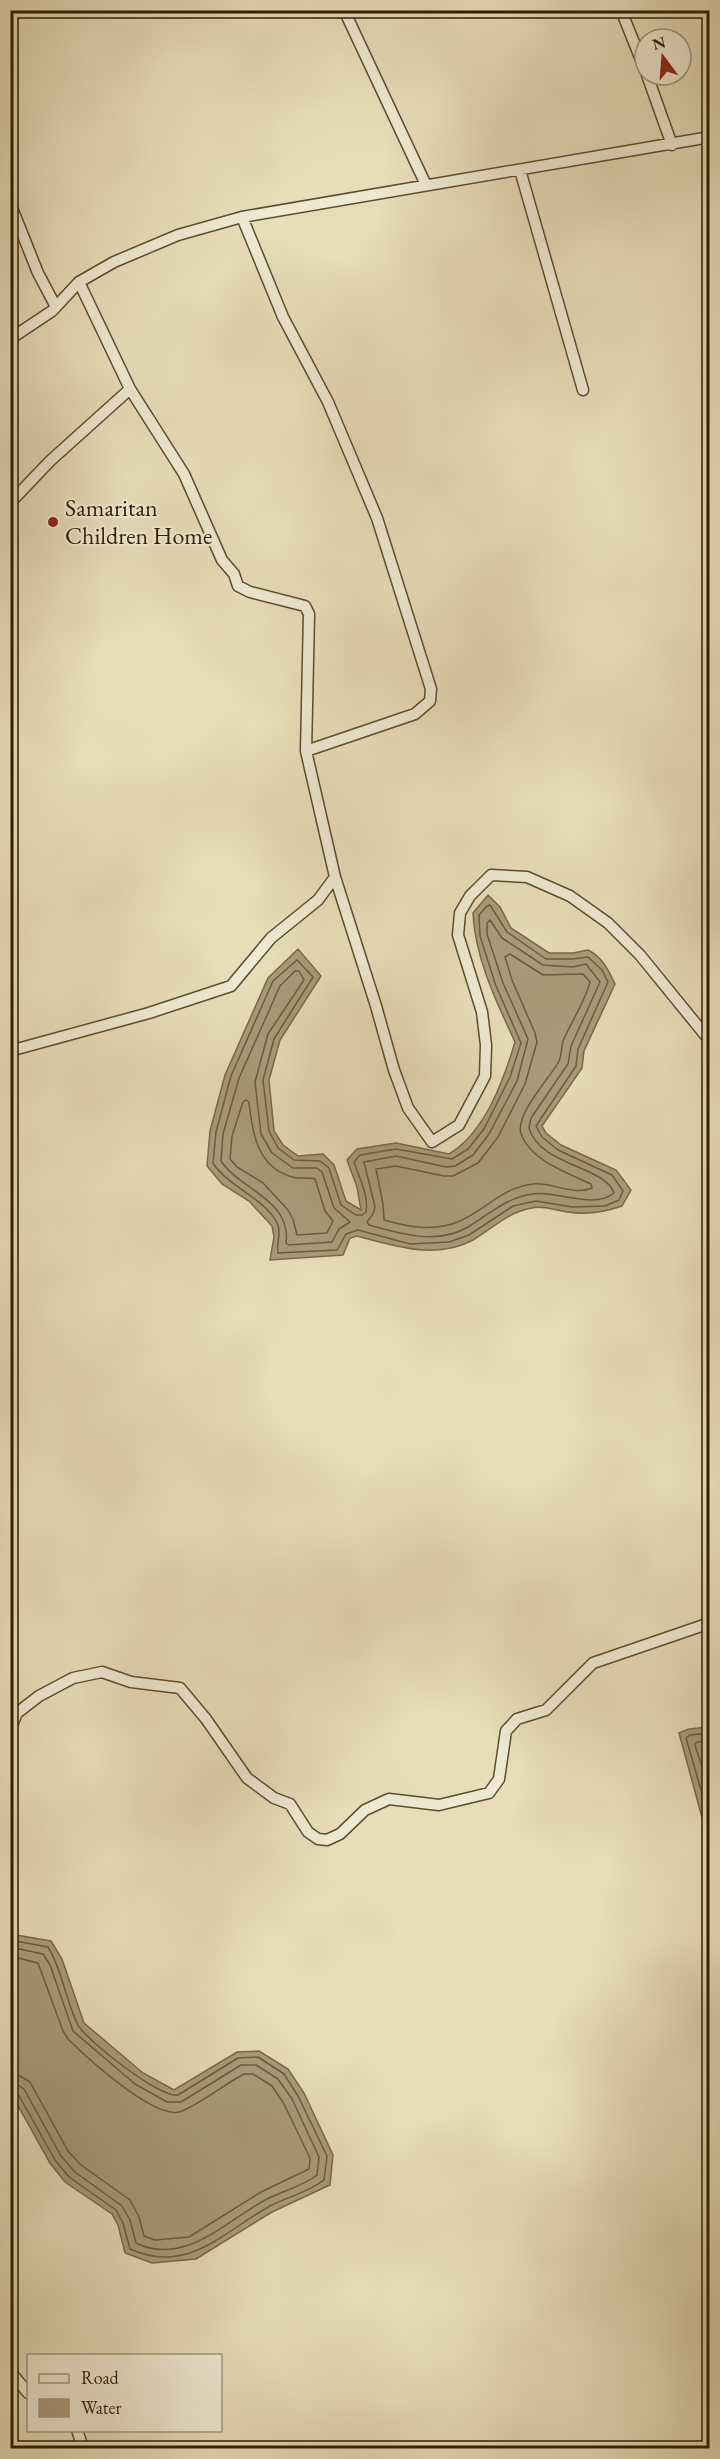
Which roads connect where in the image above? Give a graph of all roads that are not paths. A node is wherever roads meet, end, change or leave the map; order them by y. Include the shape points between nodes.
1 (344, 10) edge
2 (621, 10) edge
3 (633, 40) edge
4 (651, 87) edge
5 (710, 137) edge
6 (672, 145) junction
7 (520, 170) junction
8 (426, 185) junction
9 (10, 203) edge
10 (242, 217) junction
11 (78, 282) junction
12 (56, 307) junction
13 (10, 339) edge
14 (130, 389) junction
15 (583, 390) dead end
16 (10, 503) edge
17 (306, 751) junction
18 (335, 877) junction
19 (710, 1041) edge
20 (17, 1049) dead end
21 (710, 1623) edge
22 (10, 1730) edge
23 (10, 2371) edge
24 (27, 2392) edge
25 (77, 2432) edge
26 (83, 2448) edge

1 - 8 street
2 - 3 street
4 - 6 street
5 - 6 street
6 - 7 street
7 - 8 street
7 - 15 street
8 - 10 street
9 - 12 street
10 - 11 street via 178,235
10 - 17 street via 377,518 431,688 430,701 415,714
11 - 12 street
11 - 14 street
12 - 13 street
14 - 16 street
14 - 17 street via 184,474 222,560 238,586 305,606 309,614
17 - 18 street
18 - 19 street via 394,1070 408,1108 432,1142 459,1125 486,1076 482,1012 458,935 460,913 470,896 491,876 527,877 570,896 608,923 640,955
18 - 20 street via 318,900 272,939 231,986
21 - 22 street via 593,1663 546,1710 517,1719 506,1731 499,1779 489,1793 439,1804 389,1799 365,1810 340,1834 327,1840 308,1832 290,1804 274,1798 247,1778 180,1688 131,1682 102,1672 73,1678 17,1713
23 - 24 street
25 - 26 street

